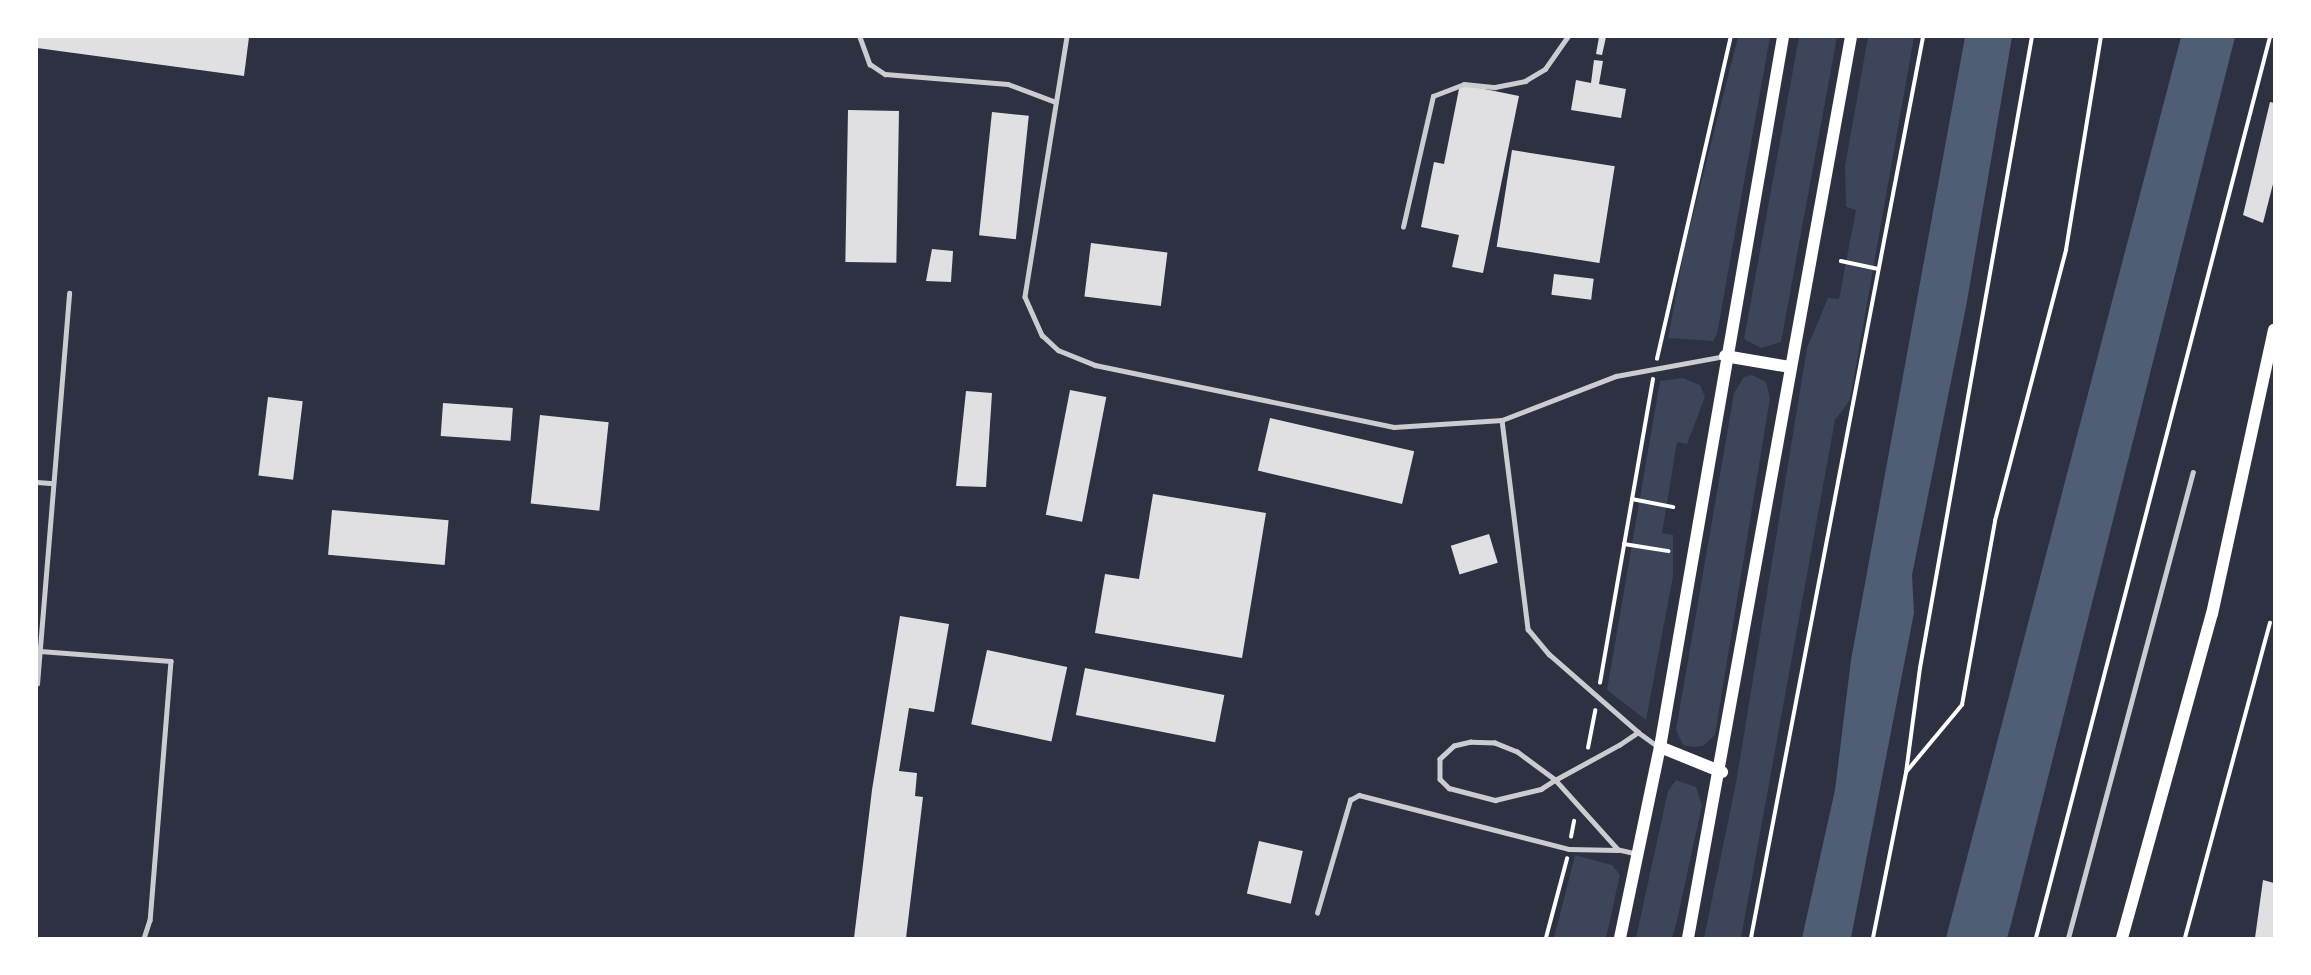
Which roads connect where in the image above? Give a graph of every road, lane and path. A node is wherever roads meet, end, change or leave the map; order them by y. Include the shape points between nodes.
1 (860, 37) edge
2 (1067, 37) edge
3 (1567, 37) edge
4 (1731, 37) edge
5 (1783, 37) edge
6 (1851, 37) edge
7 (1923, 37) edge
8 (2032, 37) edge
9 (2101, 37) edge
10 (2270, 37) edge
11 (1056, 102) junction
12 (1404, 227) dead end
13 (1841, 261) dead end
14 (1878, 269) junction
15 (69, 293) dead end
16 (2274, 330) edge
17 (1725, 356) junction
18 (1656, 366) junction
19 (1790, 367) junction
20 (1502, 421) junction
21 (2193, 473) dead end
22 (37, 482) edge
23 (53, 483) junction
24 (1632, 499) junction
25 (1673, 507) dead end
26 (1624, 544) junction
27 (1668, 551) dead end
28 (2270, 623) dead end
29 (40, 651) junction
30 (37, 684) edge
31 (1598, 696) junction
32 (1638, 732) junction
33 (1660, 747) junction
34 (1585, 764) junction
35 (1721, 772) junction
36 (1906, 773) junction
37 (1555, 780) junction
38 (1577, 806) junction
39 (1569, 849) junction
40 (1618, 850) junction
41 (1640, 854) junction
42 (1317, 913) dead end
43 (145, 938) edge
44 (1546, 938) edge
45 (1620, 938) edge
46 (1688, 938) edge
47 (1751, 938) edge
48 (1873, 938) edge
49 (2036, 938) edge
50 (2068, 938) edge
51 (2122, 938) edge
52 (2185, 938) edge

1 - 11 lane via 870,64 885,74 1008,83
2 - 11 lane
3 - 12 lane via 1545,69 1525,81 1495,86 1464,84 1433,96
4 - 18 path via 1680,242
5 - 17 main road
6 - 19 main road
7 - 14 path
8 - 36 path via 1920,668
9 - 36 path via 2066,250 1995,521 1962,705
10 - 49 path
11 - 20 lane via 1025,297 1042,335 1058,349 1095,365 1394,427
13 - 14 path
14 - 47 path
15 - 23 lane
16 - 51 main road via 2212,614
17 - 18 lane
17 - 19 main road
17 - 33 main road
18 - 20 lane via 1616,376
18 - 24 path
19 - 35 main road
20 - 31 lane via 1524,616 1536,642
21 - 50 lane
22 - 23 lane
23 - 29 lane
24 - 25 path
24 - 26 path
26 - 27 path
26 - 31 path
28 - 52 path
29 - 30 lane
29 - 43 lane via 171,661
31 - 32 lane
31 - 34 path
32 - 33 lane
32 - 34 lane
33 - 35 main road
33 - 41 main road
34 - 37 lane
35 - 46 main road
36 - 48 path
37 - 37 lane via 1517,752 1495,743 1454,746 1440,760 1440,779 1463,795 1495,800
37 - 38 lane
38 - 39 path
38 - 40 lane
39 - 40 lane
39 - 42 lane via 1359,795 1350,800
39 - 44 path
40 - 41 lane
41 - 45 main road

